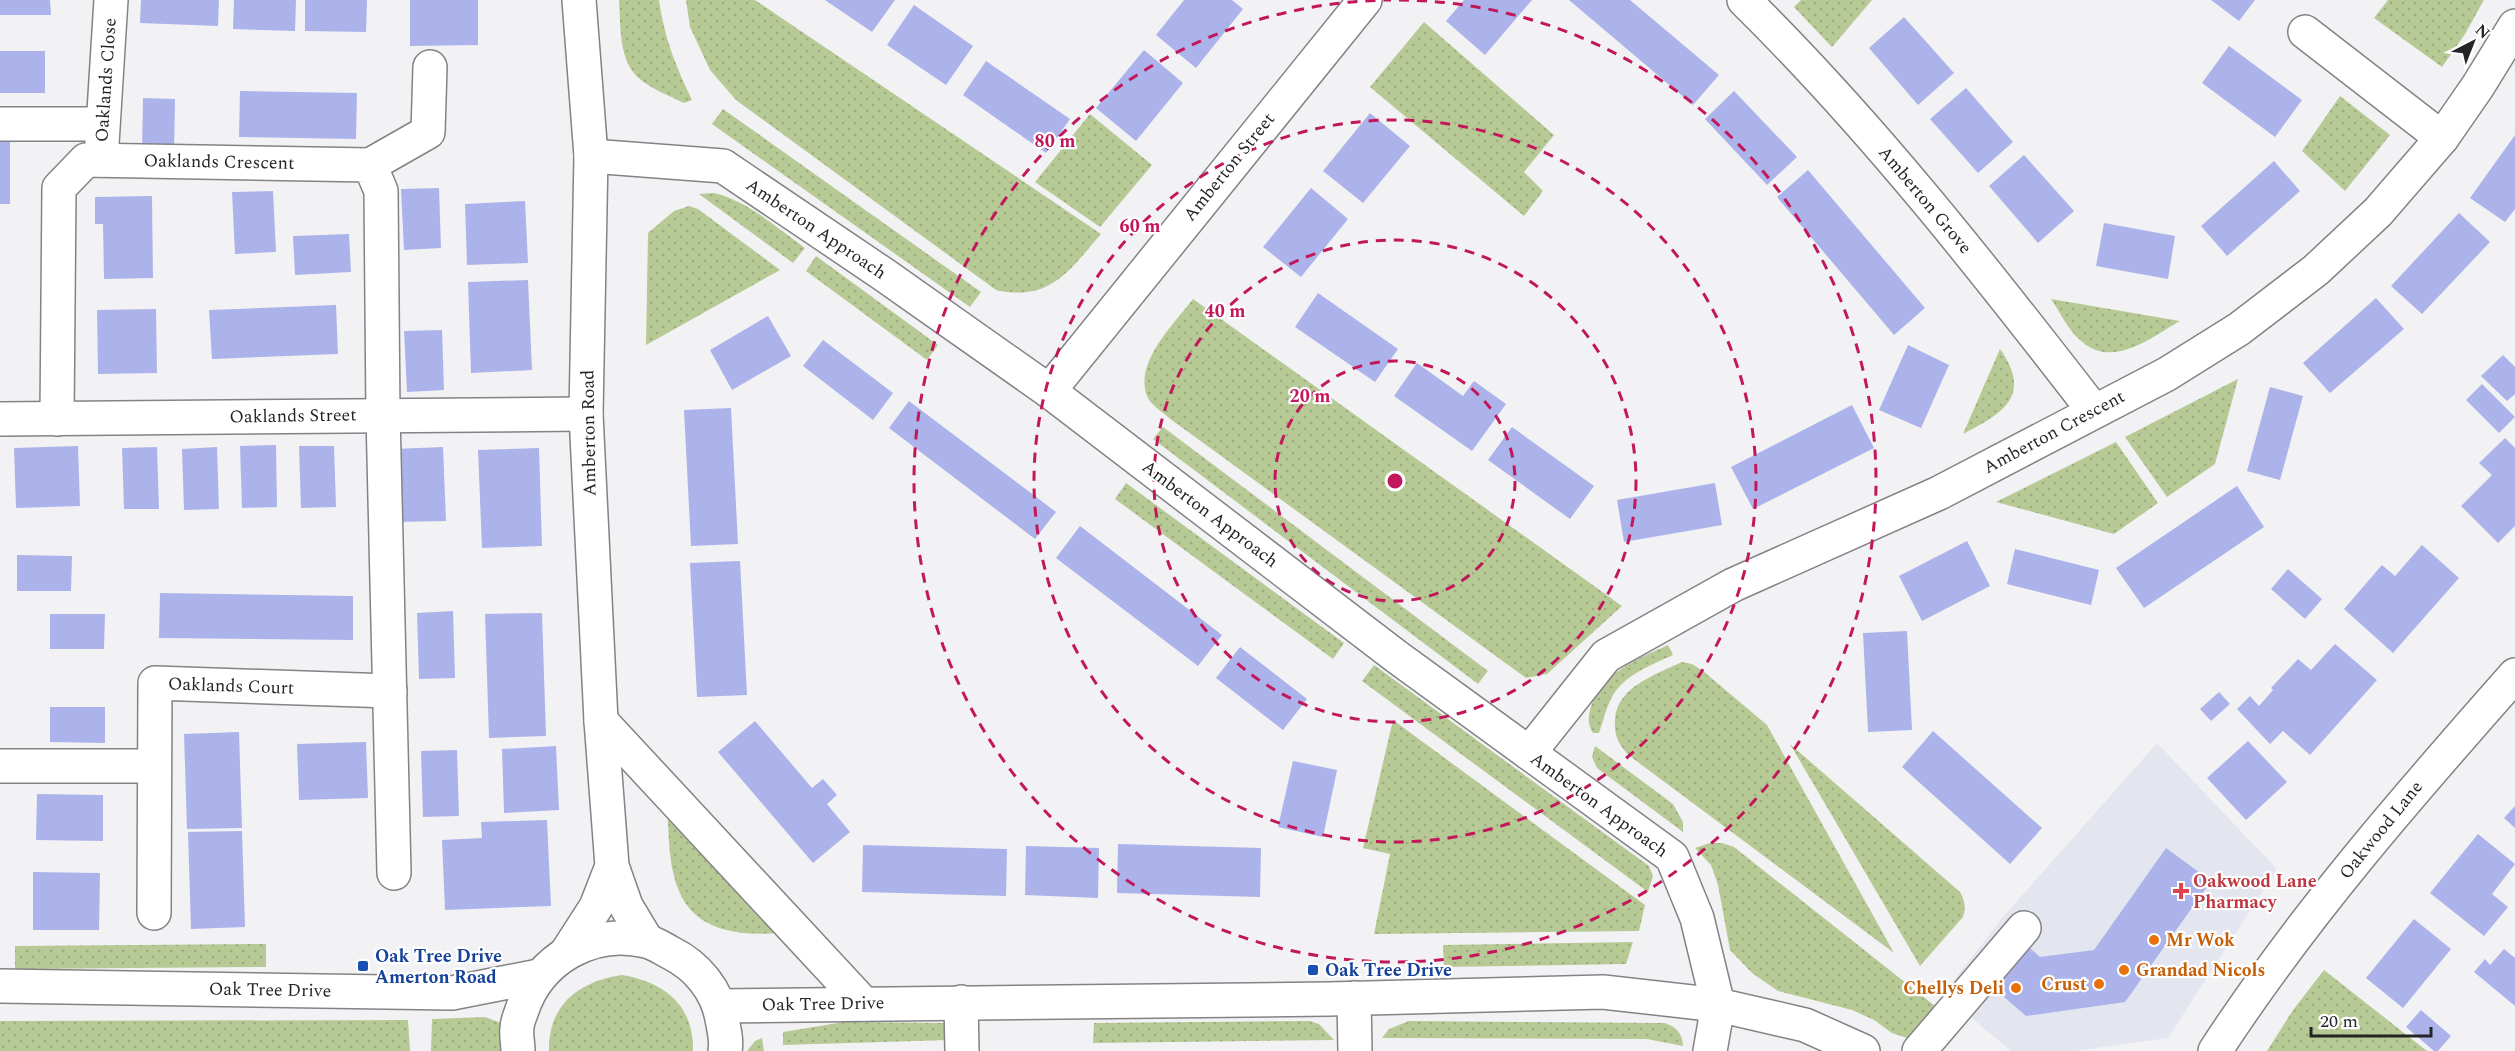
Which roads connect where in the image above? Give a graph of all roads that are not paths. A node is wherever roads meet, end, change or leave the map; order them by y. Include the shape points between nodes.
1 (111, 0) edge
2 (579, 0) edge
3 (1365, 0) edge
4 (1744, 0) edge
5 (2515, 26) edge
6 (2305, 32) dead end
7 (430, 67) dead end
8 (0, 123) edge
9 (102, 124) junction
10 (2442, 138) junction
11 (591, 156) junction
12 (101, 160) junction
13 (370, 165) junction
14 (1049, 391) junction
15 (2094, 411) junction
16 (586, 414) junction
17 (383, 415) junction
18 (0, 419) edge
19 (57, 419) junction
20 (2515, 675) edge
21 (390, 691) junction
22 (601, 722) junction
23 (1529, 753) junction
24 (0, 766) edge
25 (154, 766) junction
26 (612, 866) junction
27 (394, 873) dead end
28 (154, 912) dead end
29 (2024, 928) dead end
30 (647, 941) junction
31 (567, 952) junction
32 (539, 976) junction
33 (0, 986) edge
34 (1354, 998) junction
35 (961, 1002) junction
36 (864, 1004) junction
37 (1718, 1005) junction
38 (720, 1006) junction
39 (518, 1051) edge
40 (725, 1051) edge
41 (962, 1051) edge
42 (1355, 1051) edge
43 (1710, 1051) edge
44 (1863, 1051) edge
45 (1919, 1051) edge
46 (2215, 1051) edge

1 - 9 street, Oaklands Close
2 - 11 street, Amberton Road
3 - 14 street, Amberton Street
4 - 15 street, Amberton Grove via 1926,201
5 - 10 street, Amberton Crescent
6 - 10 street
7 - 13 street via 428,132
8 - 9 street
9 - 12 street, Oaklands Close
10 - 15 street, Amberton Crescent via 2378,212 2316,270 2240,329 2167,374
11 - 14 street, Amberton Approach via 723,166
11 - 16 street, Amberton Road
12 - 13 street, Oaklands Crescent
12 - 19 street, Oaklands Crescent via 86,160 58,188
13 - 17 street via 381,191
14 - 23 street, Amberton Approach
15 - 23 street, Amberton Crescent via 1939,492 1733,585 1606,656
16 - 17 street, Oaklands Street
16 - 22 street, Amberton Road
17 - 19 street, Oaklands Street
17 - 21 street
18 - 19 street, Oaklands Street
20 - 46 street, Oakwood Lane via 2358,858 2297,935
21 - 25 street, Oaklands Court via 155,683
21 - 27 street
22 - 26 street, Amberton Road
22 - 36 street
23 - 37 street, Amberton Approach via 1672,857 1696,918
24 - 25 street
25 - 28 street
26 - 30 street, Amberton Road via 626,906
26 - 31 street, Amberton Road via 596,906
29 - 45 street
30 - 31 street, Oak Tree Drive via 611,938
30 - 38 street, Oak Tree Drive via 688,961 712,989
31 - 32 street, Oak Tree Drive
32 - 33 street, Oak Tree Drive via 452,993
32 - 39 street, Oak Tree Drive via 528,993 517,1028
34 - 35 street, Oak Tree Drive
34 - 37 street, Oak Tree Drive via 1604,992
34 - 42 street
35 - 36 street, Oak Tree Drive
35 - 41 street
36 - 38 street, Oak Tree Drive
37 - 43 street
37 - 44 street, Oak Tree Drive via 1805,1025
38 - 40 street, Oak Tree Drive

